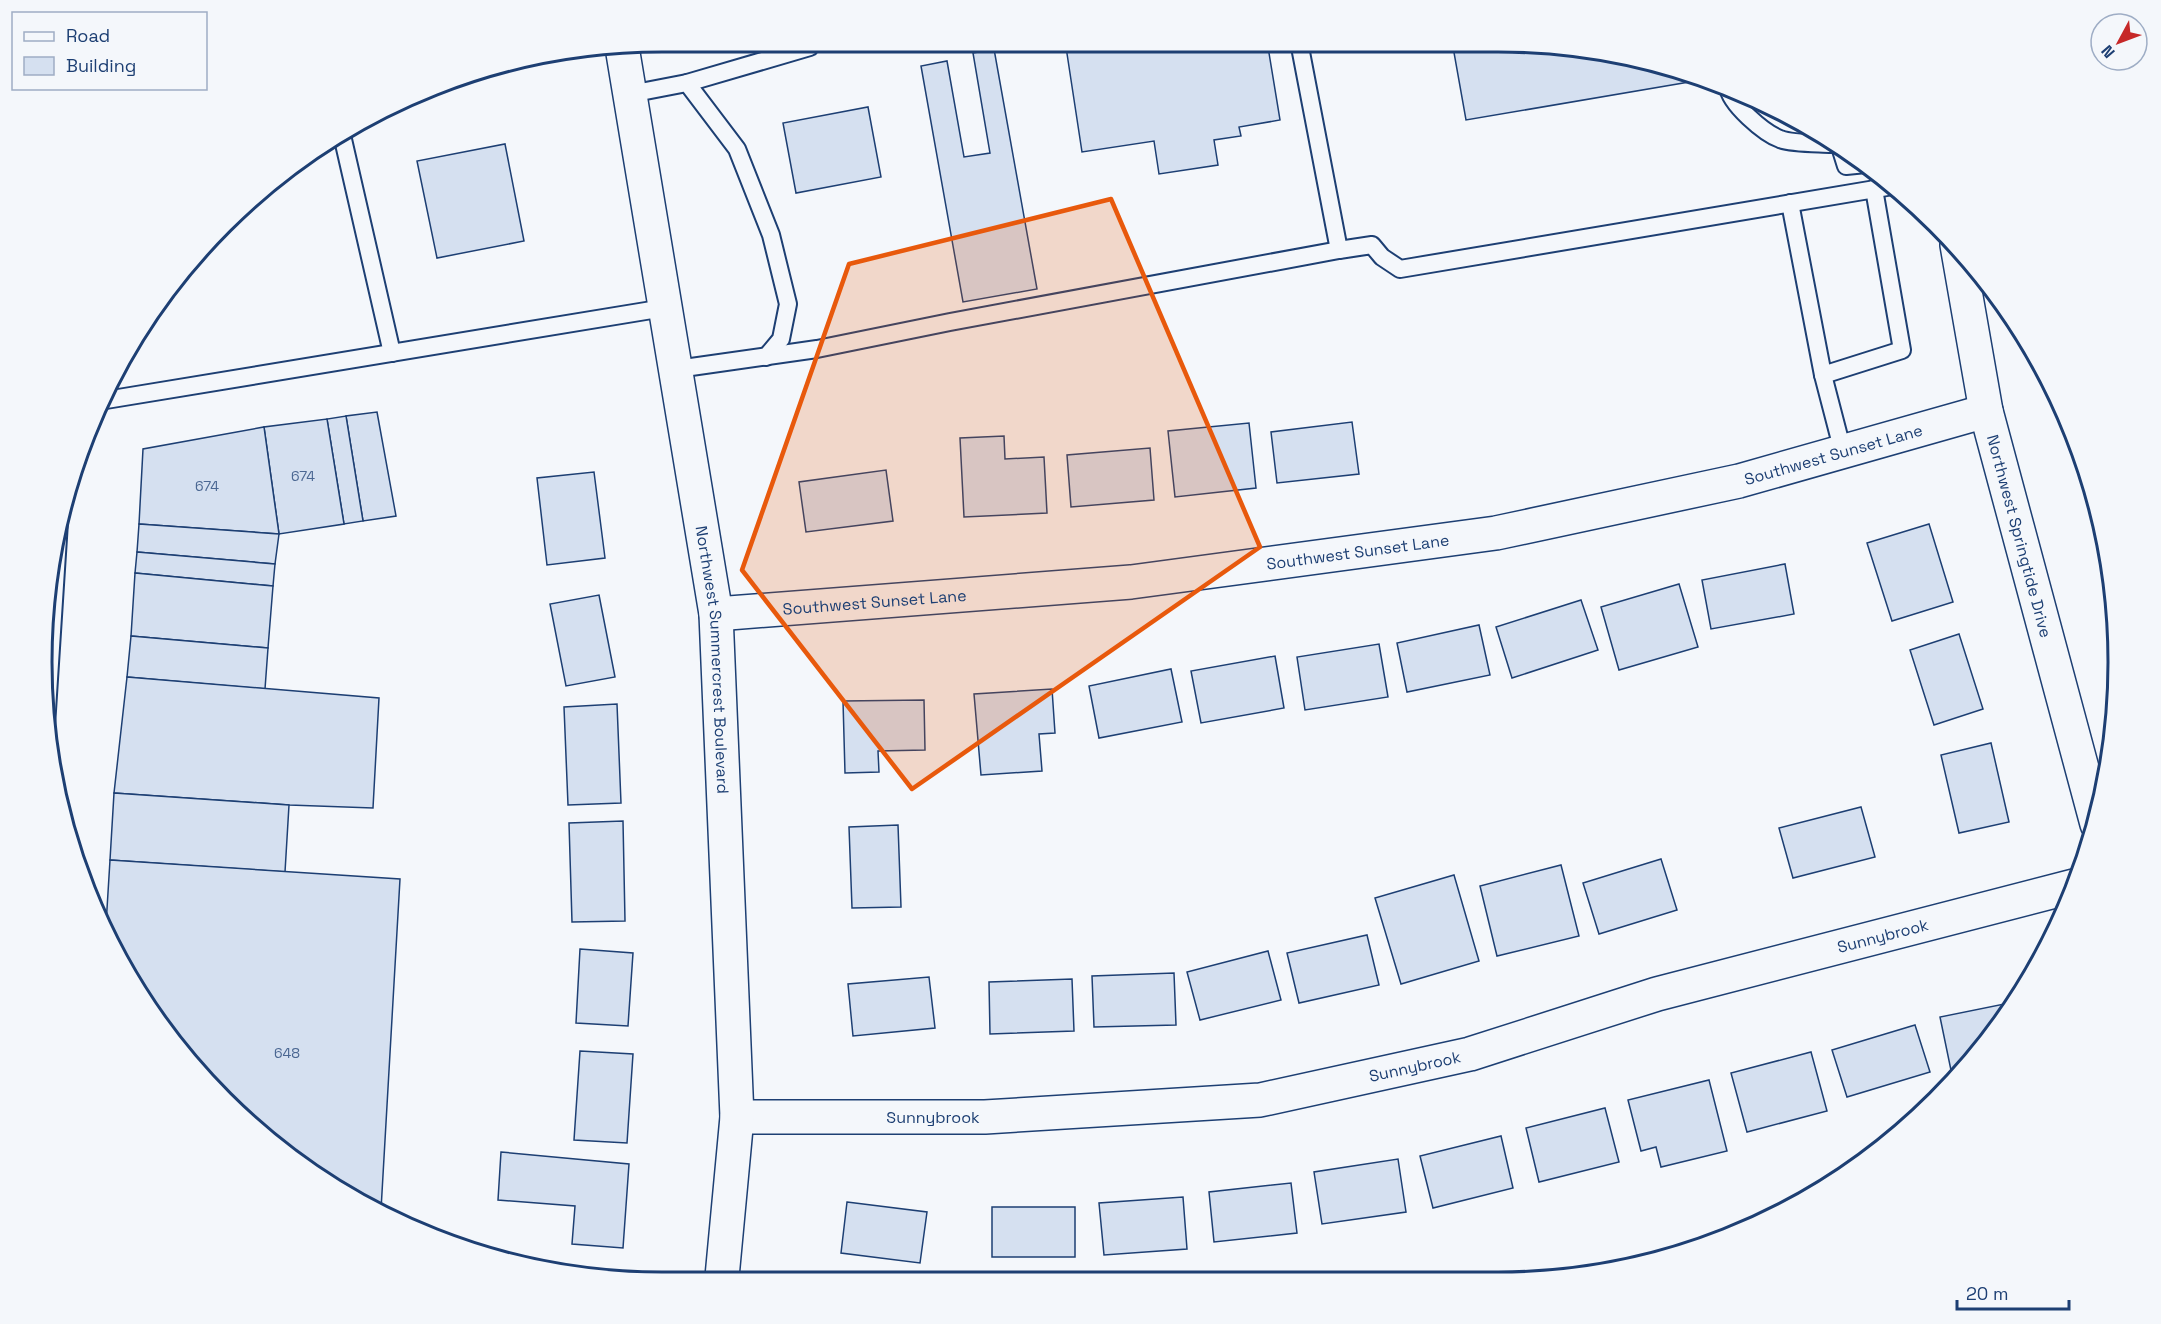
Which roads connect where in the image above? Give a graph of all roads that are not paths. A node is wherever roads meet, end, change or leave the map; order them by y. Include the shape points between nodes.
1 (793, 52) edge
2 (1301, 52) edge
3 (623, 54) edge
4 (687, 83) junction
5 (630, 94) junction
6 (1734, 100) edge
7 (344, 142) edge
8 (1818, 143) edge
9 (1882, 188) edge
10 (1874, 189) junction
11 (1790, 203) junction
12 (1339, 250) junction
13 (1960, 264) edge
14 (664, 308) junction
15 (392, 352) junction
16 (766, 357) junction
17 (676, 369) junction
18 (1823, 375) junction
19 (112, 399) edge
20 (1986, 411) junction
21 (1843, 452) junction
22 (716, 614) junction
23 (2092, 804) edge
24 (2064, 888) edge
25 (737, 1117) junction
26 (722, 1272) edge

1 - 4 lane
2 - 12 lane
3 - 5 street, Northwest Summercrest Boulevard
4 - 5 lane
4 - 16 lane via 737,149 771,235 788,304 781,339
5 - 14 street, Northwest Summercrest Boulevard
6 - 8 lane via 1751,120 1781,140
7 - 15 lane
9 - 10 lane
10 - 11 lane
10 - 18 lane via 1902,350
11 - 12 lane via 1400,269 1372,245
11 - 18 lane
12 - 16 lane
13 - 20 street, Northwest Springtide Drive
14 - 15 lane
14 - 17 street, Northwest Summercrest Boulevard
15 - 19 lane
16 - 17 lane
17 - 22 street, Northwest Summercrest Boulevard
18 - 21 lane
20 - 21 street, Southwest Sunset Lane
20 - 23 street, Northwest Springtide Drive
21 - 22 street, Southwest Sunset Lane via 1739,481 1496,533 1131,582
22 - 25 street, Northwest Summercrest Boulevard
24 - 25 street, Sunnybrook via 1657,994 1470,1054 1260,1100 985,1117
25 - 26 street, Northwest Summercrest Boulevard

